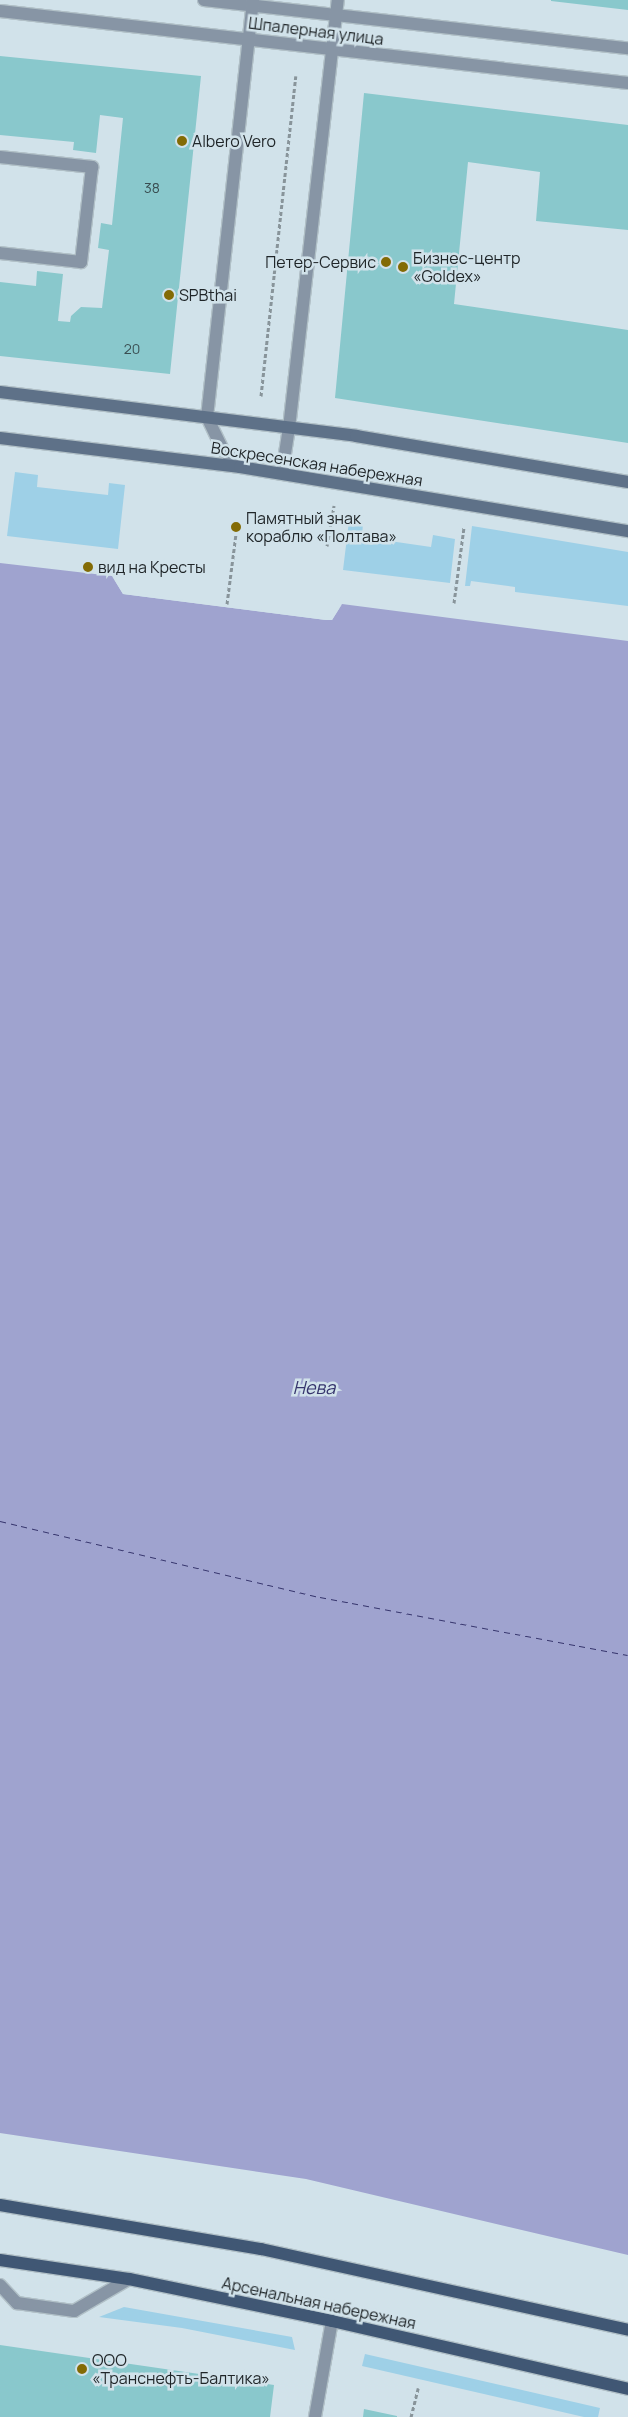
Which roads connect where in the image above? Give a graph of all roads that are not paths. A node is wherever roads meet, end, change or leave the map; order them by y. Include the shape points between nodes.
1 (204, 0) edge
2 (338, 0) edge
3 (253, 3) edge
4 (0, 11) edge
5 (336, 15) junction
6 (249, 39) junction
7 (628, 48) edge
8 (332, 49) junction
9 (628, 83) edge
10 (0, 157) edge
11 (0, 253) edge
12 (0, 392) edge
13 (207, 417) junction
14 (289, 428) junction
15 (0, 438) edge
16 (240, 467) junction
17 (282, 473) junction
18 (628, 482) edge
19 (628, 531) edge
20 (0, 2205) edge
21 (0, 2260) edge
22 (129, 2279) junction
23 (0, 2286) edge
24 (332, 2321) junction
25 (628, 2330) edge
26 (628, 2389) edge
27 (315, 2417) edge

1 - 3 street, Шпалерная улица
2 - 5 street
3 - 5 street, Шпалерная улица
3 - 6 street
4 - 6 street, Шпалерная улица
5 - 7 street, Шпалерная улица
5 - 8 street
6 - 8 street, Шпалерная улица
6 - 13 street
8 - 9 street, Шпалерная улица
8 - 14 street
10 - 11 street via 92,167 81,262
12 - 13 main road, Воскресенская набережная
13 - 14 main road, Воскресенская набережная
13 - 16 street via 223,450
14 - 17 street
14 - 18 main road, Воскресенская набережная
15 - 16 main road, Воскресенская набережная
16 - 17 main road, Воскресенская набережная
17 - 19 main road, Воскресенская набережная
20 - 25 main road via 261,2249
21 - 22 main road, Арсенальная набережная
22 - 23 street via 74,2311 18,2303
22 - 24 main road, Арсенальная набережная
24 - 26 main road, Арсенальная набережная
24 - 27 street

